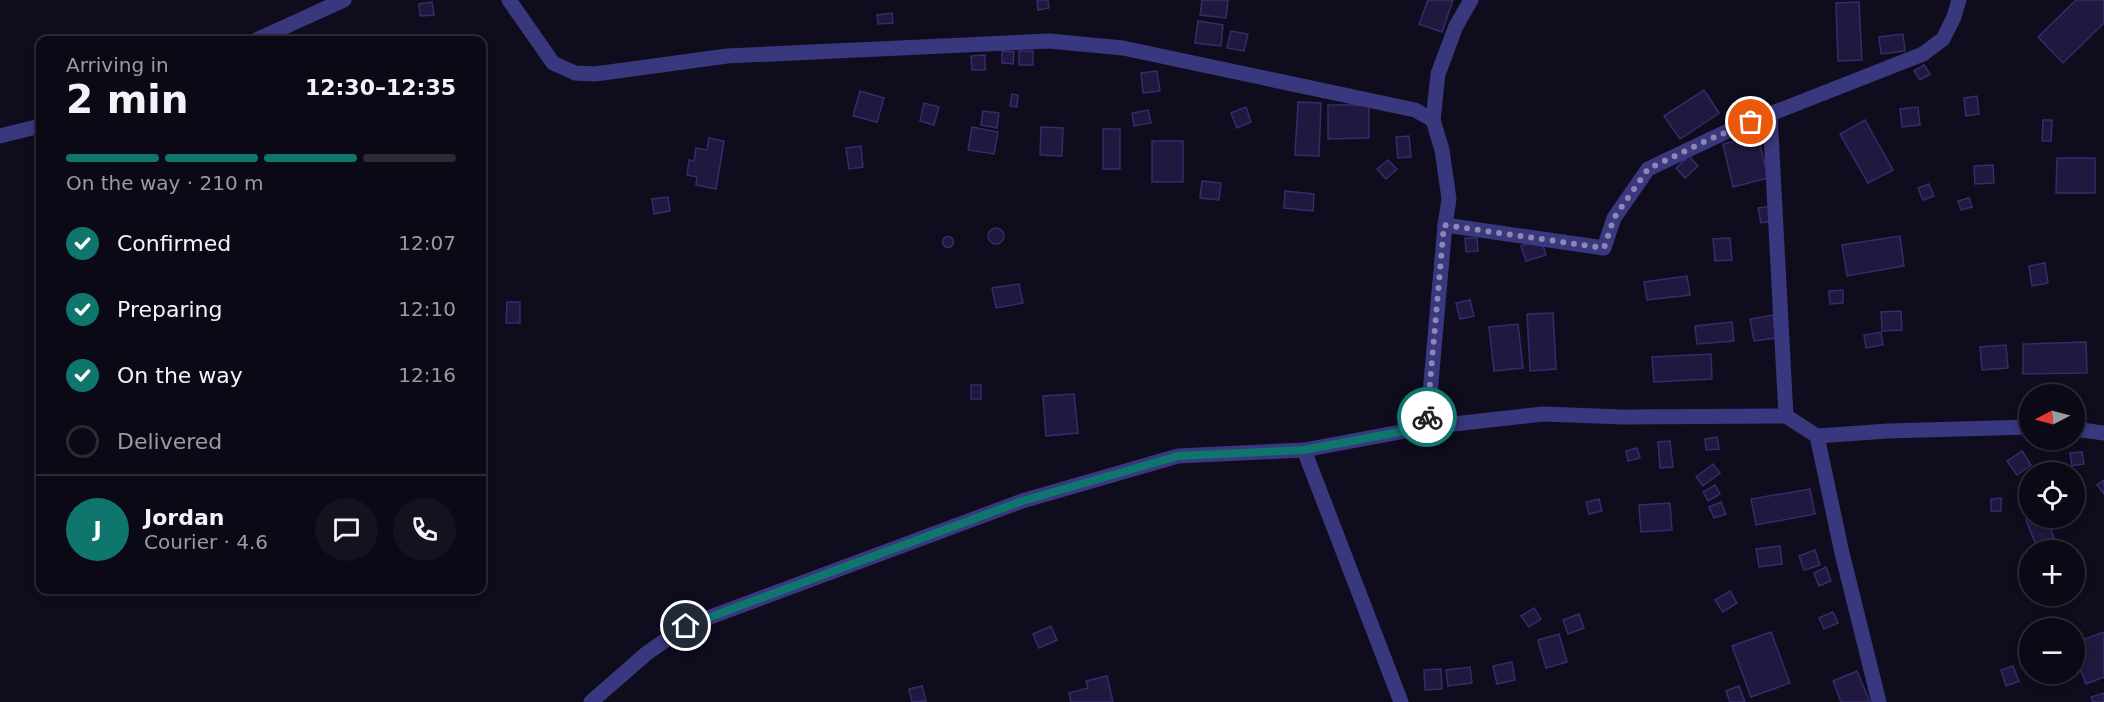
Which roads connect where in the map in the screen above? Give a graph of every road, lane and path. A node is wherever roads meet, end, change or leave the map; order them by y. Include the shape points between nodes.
1 (344, 0) edge
2 (509, 0) edge
3 (1471, 0) edge
4 (1959, 0) edge
5 (265, 36) edge
6 (1770, 115) junction
7 (1433, 120) junction
8 (36, 127) edge
9 (0, 136) edge
10 (1444, 225) junction
11 (1786, 416) junction
12 (1426, 427) junction
13 (2019, 427) edge
14 (2085, 430) edge
15 (2104, 433) edge
16 (1817, 436) junction
17 (1304, 450) junction
18 (591, 702) edge
19 (1401, 702) edge
20 (1880, 702) edge

1 - 5 street
2 - 7 street via 553,63 574,73 595,74 727,56 1049,41 1124,48 1415,110
3 - 7 street via 1456,26 1438,74
4 - 6 street via 1942,39 1923,54
6 - 10 street via 1648,169 1614,218 1604,248
6 - 11 street
7 - 10 street via 1447,174 1449,199
8 - 9 street
10 - 12 street
11 - 12 street via 1543,414
11 - 16 street
12 - 17 street
13 - 16 street
14 - 15 street
16 - 20 street
17 - 18 street via 1178,456 1022,501 686,626 647,653
17 - 19 street

